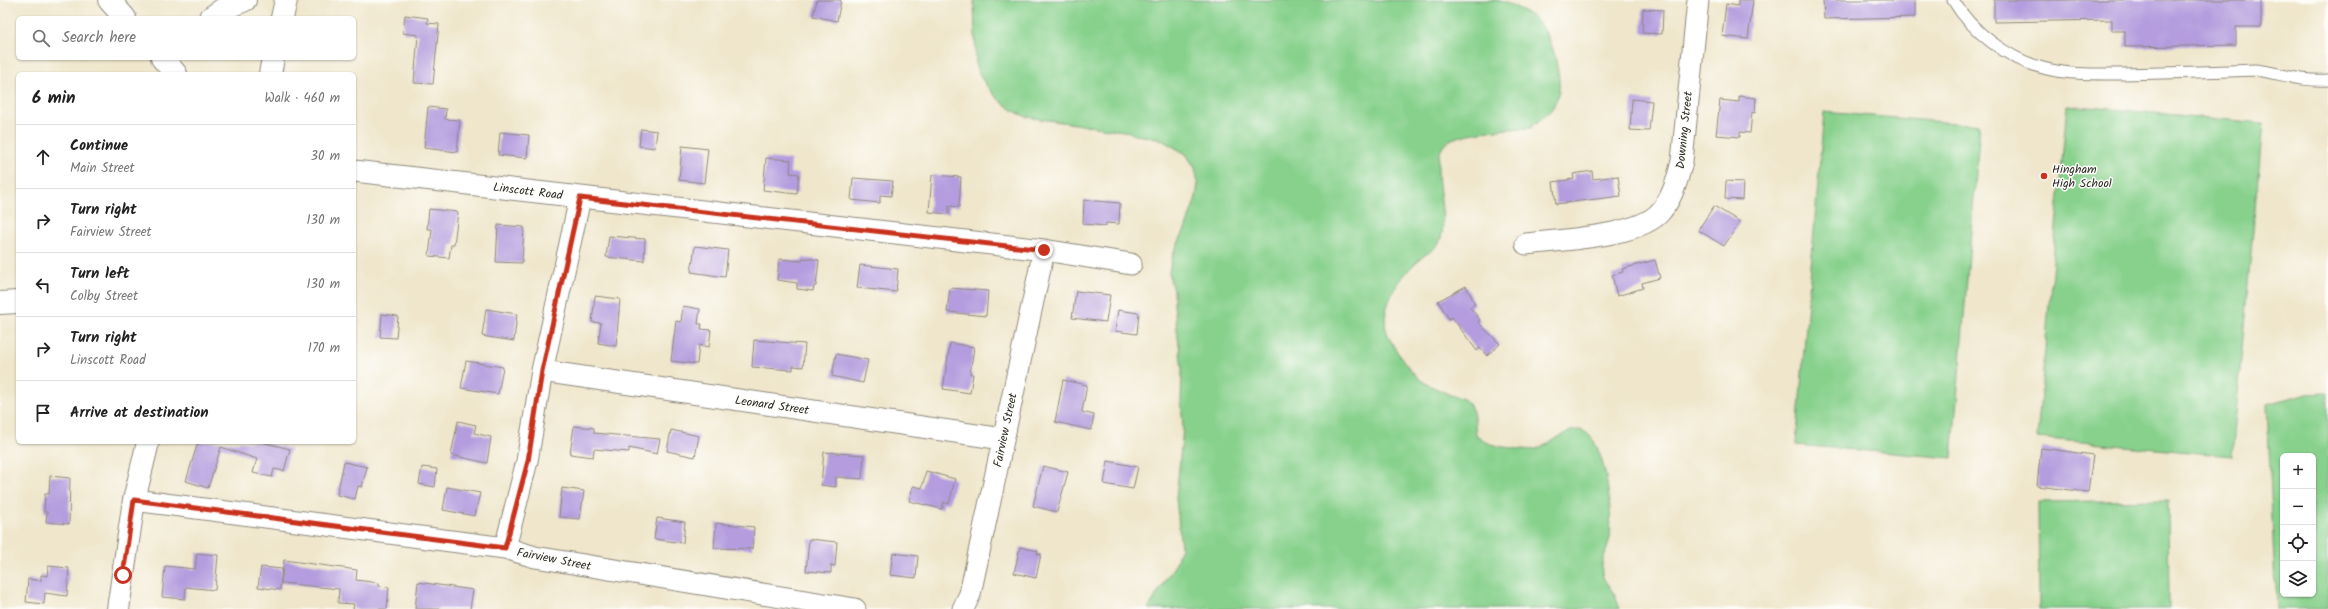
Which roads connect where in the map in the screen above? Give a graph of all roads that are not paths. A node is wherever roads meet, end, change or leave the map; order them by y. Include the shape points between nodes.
1 (109, 0) edge
2 (245, 0) edge
3 (286, 0) edge
4 (1698, 0) edge
5 (1953, 0) edge
6 (123, 16) edge
7 (213, 16) edge
8 (282, 16) edge
9 (164, 60) edge
10 (180, 60) edge
11 (273, 60) edge
12 (174, 72) edge
13 (176, 72) edge
14 (270, 72) edge
15 (2328, 80) edge
16 (356, 171) edge
17 (580, 198) junction
18 (1526, 244) dead end
19 (1044, 250) junction
20 (1131, 264) dead end
21 (16, 302) edge
22 (0, 303) edge
23 (542, 371) junction
24 (1003, 438) junction
25 (148, 444) edge
26 (134, 500) junction
27 (505, 548) junction
28 (118, 609) edge
29 (855, 609) edge
30 (964, 609) edge

1 - 6 main road
2 - 7 main road
3 - 8 main road
4 - 18 street, Downing Street via 1682,161 1678,178 1661,212 1649,222 1632,229
5 - 15 lane via 1973,25 1997,45 2019,59 2042,68 2082,74 2255,70 2295,79
9 - 12 main road
10 - 13 main road
11 - 14 main road
16 - 17 street, Linscott Road
17 - 19 street, Linscott Road
17 - 23 street
19 - 20 street, Linscott Road
19 - 24 street, Fairview Street
21 - 22 main road
23 - 24 street, Leonard Street
23 - 27 street via 528,461
24 - 30 street, Fairview Street via 970,594
25 - 26 main road
26 - 27 street, Fairview Street
26 - 28 main road
27 - 29 street, Fairview Street via 535,557

